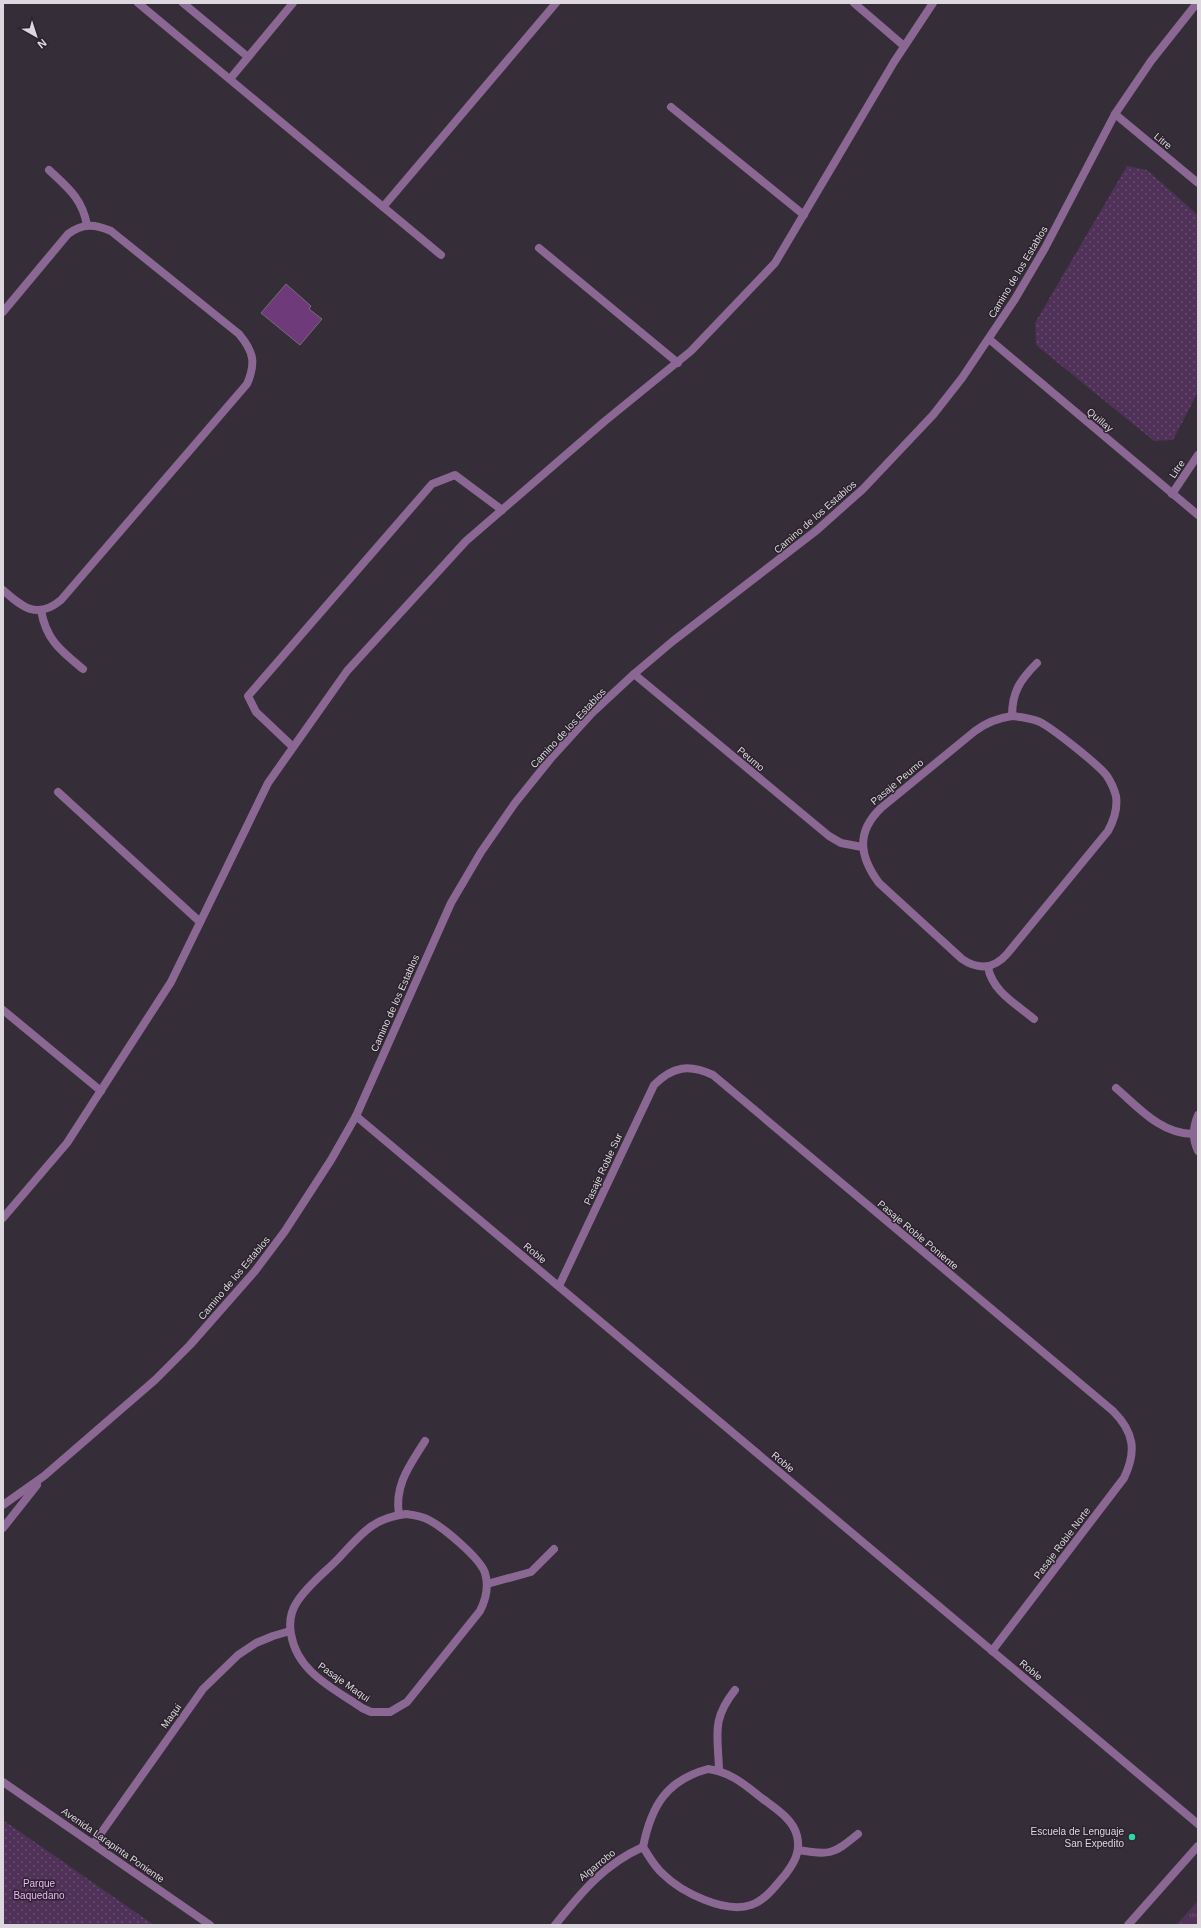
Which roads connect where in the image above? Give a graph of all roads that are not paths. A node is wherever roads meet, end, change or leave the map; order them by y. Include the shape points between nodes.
1 (138, 3) edge
2 (183, 3) edge
3 (293, 3) edge
4 (556, 3) edge
5 (854, 3) edge
6 (933, 3) edge
7 (1197, 3) edge
8 (904, 46) junction
9 (248, 57) junction
10 (230, 79) junction
11 (671, 107) dead end
12 (1115, 114) junction
13 (48, 170) dead end
14 (1198, 183) edge
15 (383, 207) junction
16 (804, 215) junction
17 (86, 225) junction
18 (539, 248) dead end
19 (440, 255) dead end
20 (3, 312) edge
21 (989, 339) junction
22 (678, 362) junction
23 (1198, 455) edge
24 (1172, 494) junction
25 (502, 510) junction
26 (1198, 515) edge
27 (3, 590) edge
28 (41, 610) junction
29 (1037, 663) dead end
30 (83, 669) dead end
31 (634, 674) junction
32 (1012, 716) junction
33 (293, 748) junction
34 (58, 792) dead end
35 (862, 847) junction
36 (200, 922) junction
37 (988, 967) junction
38 (3, 1010) edge
39 (1034, 1019) dead end
40 (676, 1070) joint
41 (1116, 1088) dead end
42 (101, 1091) junction
43 (1198, 1115) edge
44 (356, 1116) junction
45 (1194, 1134) junction
46 (1198, 1151) edge
47 (3, 1218) edge
48 (559, 1286) junction
49 (425, 1441) dead end
50 (1131, 1441) joint
51 (44, 1476) junction
52 (3, 1504) edge
53 (399, 1515) junction
54 (3, 1528) edge
55 (554, 1549) dead end
56 (487, 1584) junction
57 (290, 1631) junction
58 (992, 1651) junction
59 (735, 1690) dead end
60 (718, 1770) junction
61 (3, 1782) edge
62 (1198, 1824) edge
63 (858, 1834) dead end
64 (94, 1843) junction
65 (1198, 1846) edge
66 (643, 1847) junction
67 (798, 1850) junction
68 (210, 1925) edge
69 (555, 1925) edge
70 (1128, 1925) edge

1 - 10 street
2 - 9 street
3 - 9 street
4 - 15 street
5 - 8 street
6 - 8 street
7 - 12 street, Camino de los Establos via 1151,61
8 - 16 street
9 - 10 street
10 - 15 street
11 - 16 street
12 - 14 street, Litre
12 - 21 street, Camino de los Establos via 1045,248
13 - 17 street via 77,197 82,206
15 - 19 street
16 - 22 street via 775,263
17 - 20 street via 68,234
17 - 28 street via 99,225 111,231 239,334 248,344 253,358 252,371 247,384 61,600 52,608
18 - 22 street
21 - 24 street, Quillay
21 - 31 street, Camino de los Establos via 933,415 863,489 818,530
22 - 25 street
23 - 24 street, Litre
24 - 26 street, Quillay
25 - 33 street via 466,541 346,671
25 - 33 street via 455,475 432,484 248,696 256,712
27 - 28 street via 20,605
28 - 30 street via 47,634
29 - 32 street via 1017,689 1013,698
31 - 35 street, Peumo via 823,832 841,843
31 - 44 street, Camino de los Establos via 592,713 552,757 515,803 481,852 429,950
32 - 35 street, Pasaje Peumo via 999,718 975,730 881,808 872,816 865,828
32 - 37 street, Pasaje Peumo via 1027,717 1040,722 1098,767 1112,785 1116,796 1116,809 1114,821 1103,838 1007,954 995,965
33 - 36 street via 268,783
34 - 36 street
35 - 37 street, Pasaje Peumo via 871,872 888,892 962,959 970,964
36 - 42 street via 171,982
37 - 39 street via 993,983 999,990
38 - 42 street
40 - 48 street, Pasaje Roble Sur via 654,1085
40 - 50 street, Pasaje Roble Poniente via 702,1070 713,1076 1113,1411 1128,1430
41 - 45 street via 1164,1128 1183,1134
42 - 47 street via 67,1143
43 - 45 street
44 - 48 street, Roble
44 - 51 street, Camino de los Establos via 328,1166 285,1231 223,1309 155,1380
45 - 46 street
48 - 58 street, Roble
49 - 53 street via 401,1481 397,1503
50 - 58 street, Pasaje Roble Norte via 1130,1466 1124,1478
51 - 52 street, Camino de los Establos
51 - 54 street, Camino de los Establos
53 - 56 street, Pasaje Maqui via 418,1516 430,1520 472,1554 485,1573
53 - 57 street, Pasaje Maqui via 372,1524 305,1593 292,1613
55 - 56 street via 531,1572
56 - 57 street, Pasaje Maqui via 486,1598 480,1611 411,1698 390,1712 371,1712 362,1708 315,1676 296,1654
57 - 64 street, Maqui via 256,1643 238,1655 203,1689
58 - 62 street, Roble
59 - 60 street via 724,1704 718,1720
60 - 66 street via 693,1773 665,1794 647,1827
60 - 67 street via 740,1781 792,1824 797,1836
61 - 64 street, Avenida Larapinta Poniente
63 - 67 street via 831,1853
64 - 68 street, Avenida Larapinta Poniente
65 - 70 street
66 - 67 street via 655,1865 674,1883 688,1892 723,1906 737,1908 763,1899 794,1863
66 - 69 street, Algarrobo via 628,1853 598,1875

